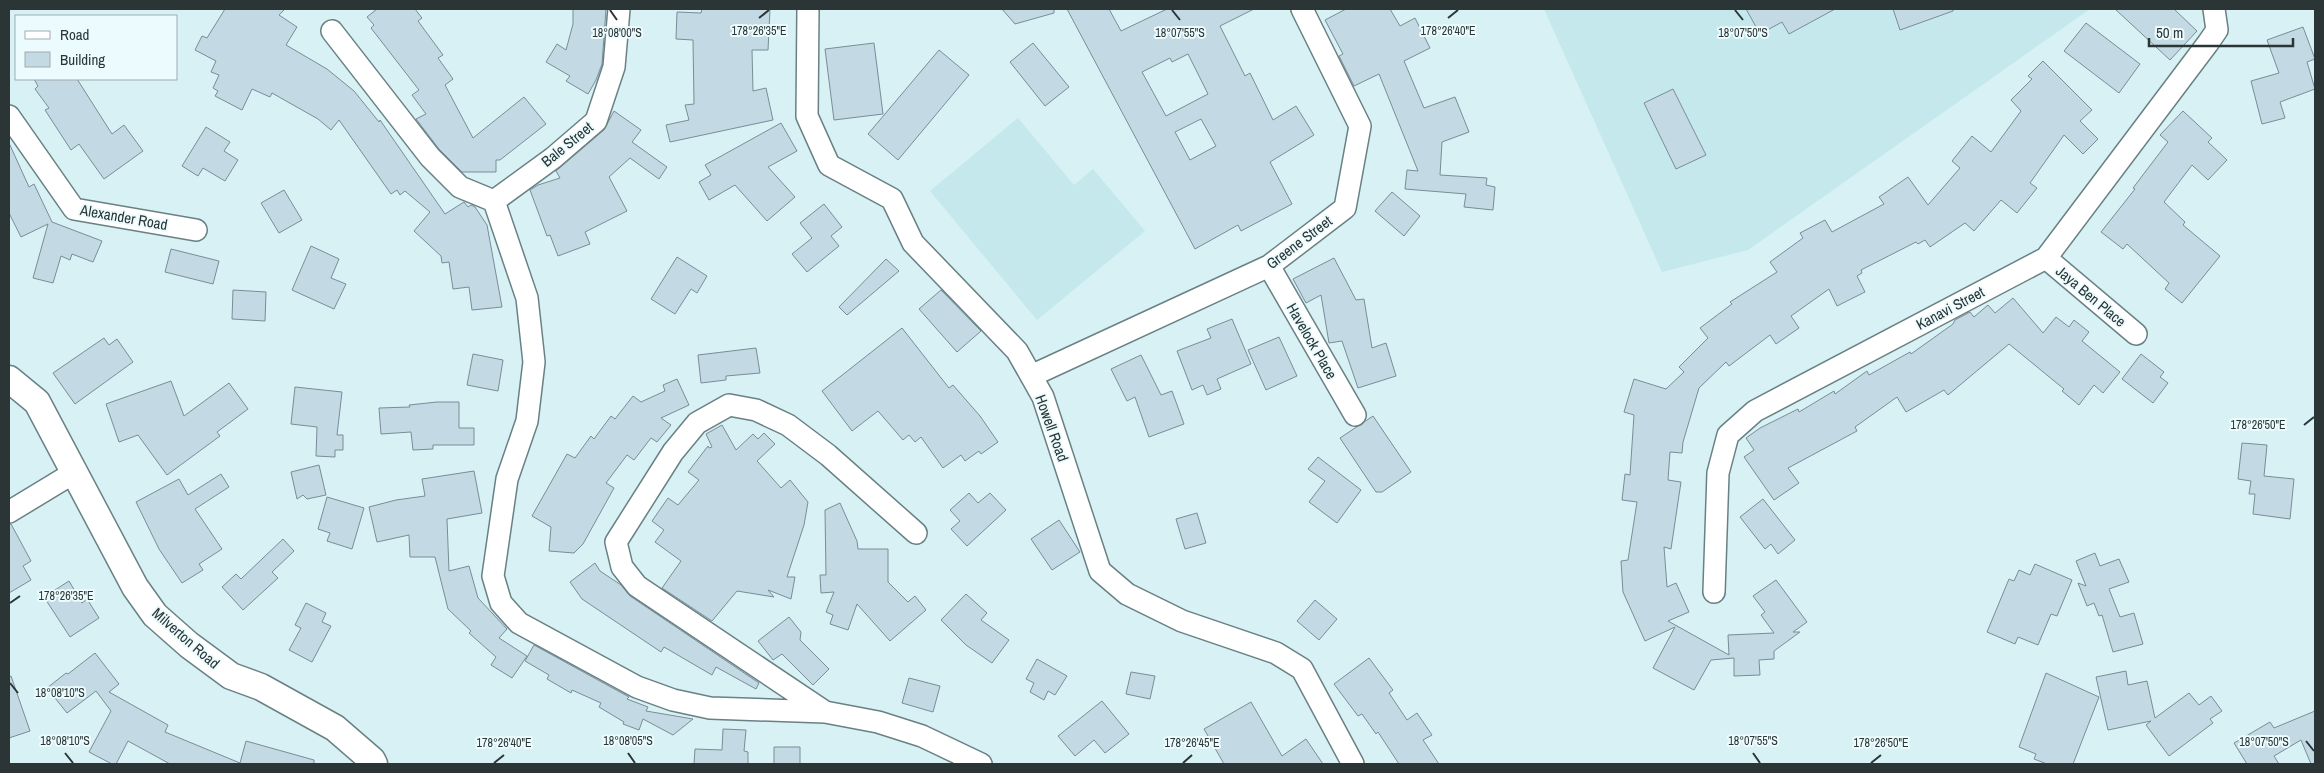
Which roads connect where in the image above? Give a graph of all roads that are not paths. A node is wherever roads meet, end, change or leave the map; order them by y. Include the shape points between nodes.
1 (619, 9) edge
2 (808, 9) edge
3 (1302, 9) edge
4 (2214, 9) edge
5 (332, 31) dead end
6 (9, 116) edge
7 (494, 201) junction
8 (196, 230) dead end
9 (2046, 258) junction
10 (1269, 266) junction
11 (2136, 334) dead end
12 (1031, 376) junction
13 (9, 379) edge
14 (1355, 415) dead end
15 (75, 472) junction
16 (9, 512) edge
17 (916, 532) dead end
18 (1714, 592) dead end
19 (825, 712) junction
20 (374, 764) edge
21 (981, 764) edge
22 (1353, 764) edge

1 - 7 street, Bale Street via 614,67 596,120 553,158
2 - 12 street, Howell Road via 807,116 829,165 892,199 912,243 1017,351
3 - 10 street, Greene Street via 1360,126 1344,208
4 - 9 street, Kanavi Street via 2217,30 2208,44
5 - 7 street via 430,157 460,187
6 - 8 street, Alexander Road via 74,209
7 - 19 street via 527,298 534,362 527,421 507,479 494,576 501,603 520,622 636,687 673,700 710,708
9 - 11 street, Jaya Ben Place
9 - 18 street, Kanavi Street via 1755,411 1728,435 1718,473
10 - 12 street, Greene Street
10 - 14 street, Havelock Place
12 - 22 street, Howell Road via 1043,397 1100,571 1127,594 1182,621 1276,653 1302,669
13 - 15 main road, Milverton Road via 37,402
15 - 16 street
15 - 20 main road, Milverton Road via 134,587 155,615 231,676 261,687 335,728
17 - 19 street via 828,455 788,425 756,410 729,405 697,423 673,452 616,542 622,567 637,586
19 - 21 street via 878,722 922,736

